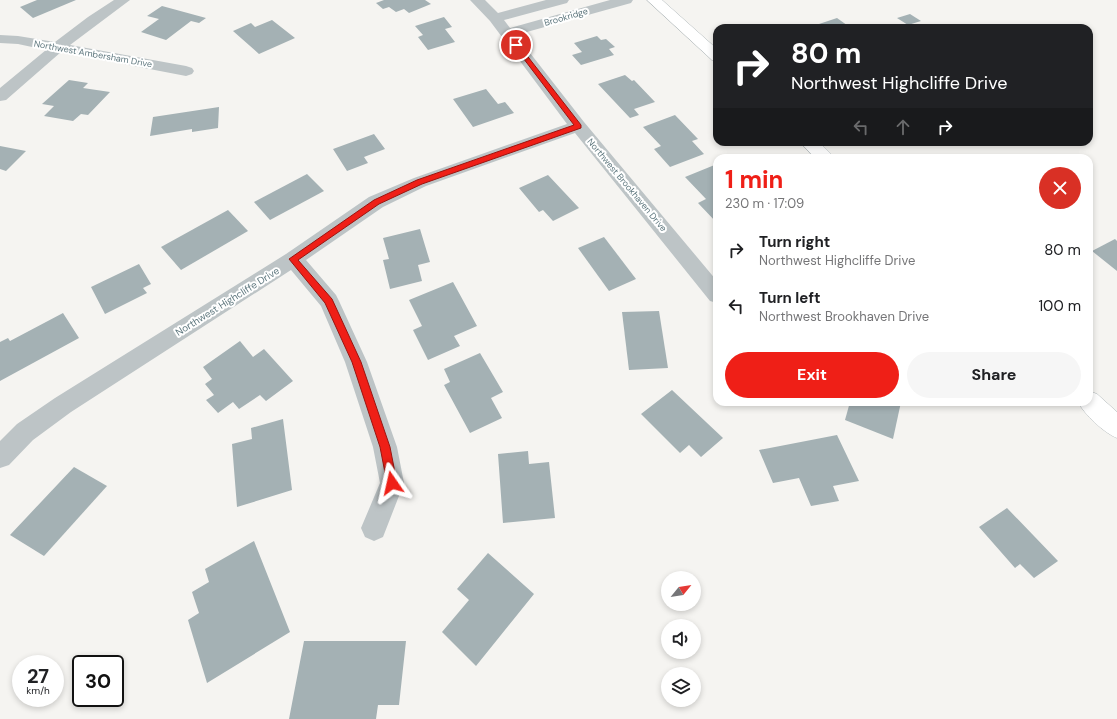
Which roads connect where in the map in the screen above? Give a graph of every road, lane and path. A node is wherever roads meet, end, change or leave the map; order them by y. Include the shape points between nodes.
1 (124, 0) edge
2 (477, 0) edge
3 (562, 0) edge
4 (626, 0) edge
5 (654, 0) edge
6 (495, 18) junction
7 (507, 33) junction
8 (0, 39) edge
9 (58, 47) junction
10 (713, 53) edge
11 (186, 70) dead end
12 (0, 96) edge
13 (578, 126) junction
14 (813, 146) edge
15 (822, 154) edge
16 (293, 259) junction
17 (713, 290) edge
18 (1093, 405) edge
19 (1117, 427) edge
20 (0, 457) edge
21 (374, 528) dead end

1 - 9 street
2 - 6 street, Northwest Brookhaven Drive
3 - 6 street, Brookridge
4 - 7 street, Brookridge
5 - 10 main road
6 - 7 street, Northwest Brookhaven Drive
7 - 13 street, Northwest Brookhaven Drive
8 - 9 street, Northwest Ambersham Drive
9 - 11 street, Northwest Ambersham Drive
9 - 12 street
13 - 16 street, Northwest Highcliffe Drive via 420,182 376,202
13 - 17 street, Northwest Brookhaven Drive
14 - 15 main road
16 - 20 street, Northwest Highcliffe Drive via 63,405 25,432
16 - 21 street via 329,301 356,362 385,447 392,483
18 - 19 main road

